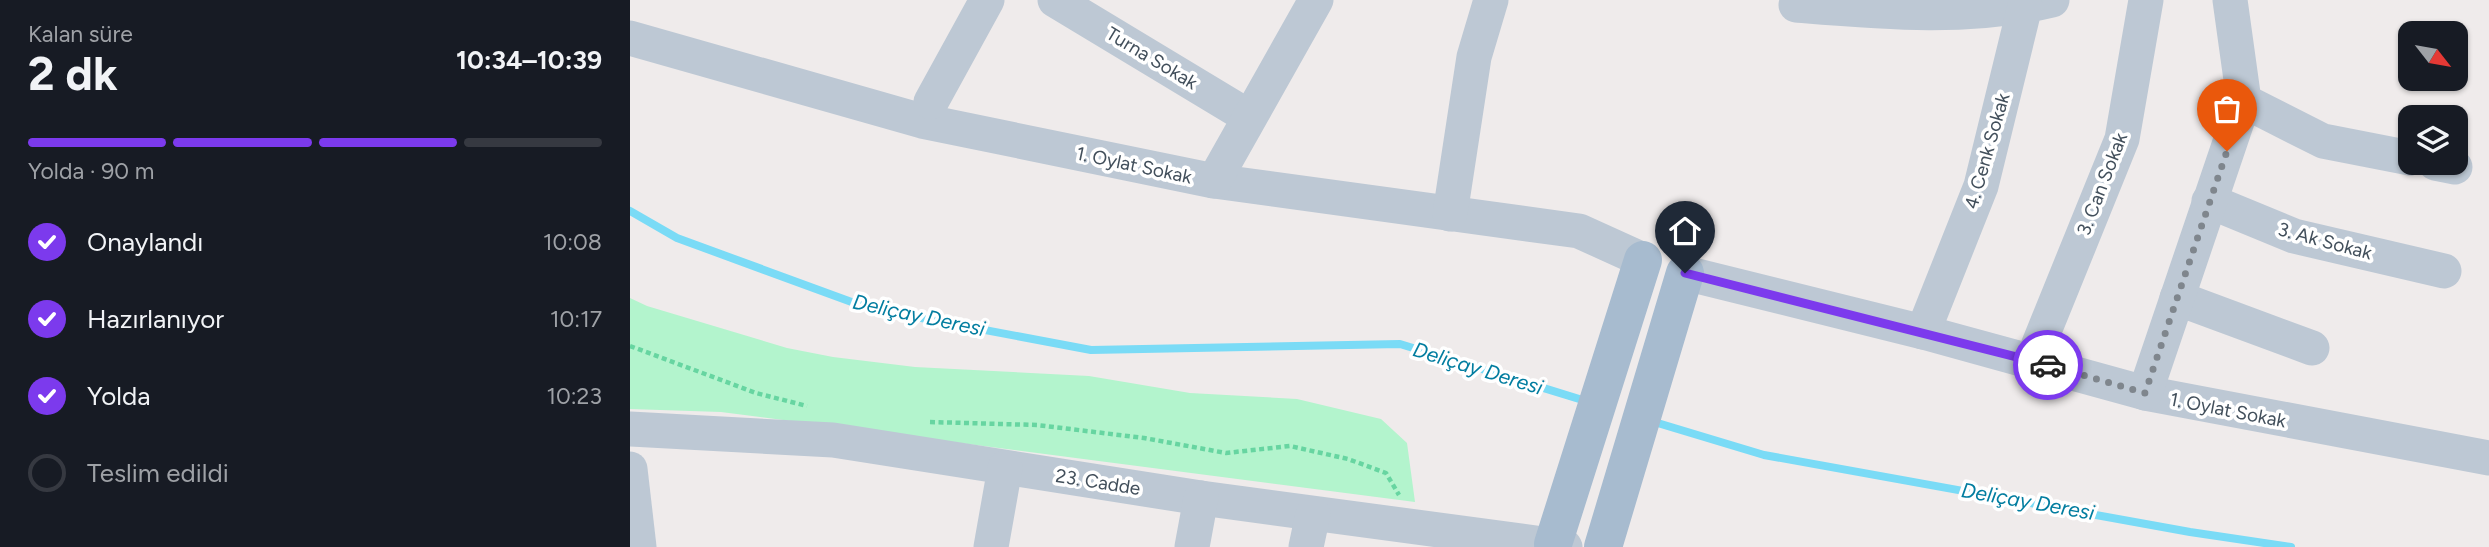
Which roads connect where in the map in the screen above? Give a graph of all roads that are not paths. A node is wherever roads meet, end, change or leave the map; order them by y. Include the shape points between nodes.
1 (987, 0) edge
2 (1055, 0) edge
3 (1491, 0) edge
4 (2146, 0) edge
5 (2230, 0) edge
6 (1311, 2) edge
7 (2039, 3) edge
8 (1796, 5) dead end
9 (630, 38) edge
10 (2244, 101) junction
11 (931, 102) dead end
12 (1249, 117) junction
13 (2398, 156) edge
14 (1214, 181) junction
15 (2209, 201) junction
16 (1450, 214) junction
17 (1643, 260) joint
18 (2444, 271) dead end
19 (1685, 273) joint
20 (2177, 298) junction
21 (1923, 332) junction
22 (2312, 348) dead end
23 (2032, 361) junction
24 (2145, 393) junction
25 (630, 429) edge
26 (2489, 458) edge
27 (1005, 467) junction
28 (630, 468) edge
29 (1201, 498) junction
30 (1310, 531) edge
31 (1559, 545) edge
32 (639, 547) edge
33 (991, 547) edge
34 (1192, 547) edge
35 (1603, 547) edge

1 - 11 street
2 - 12 street, Turna Sokak
3 - 16 street via 1474,57
4 - 23 street, 3. Can Sokak via 2122,139
5 - 10 street
6 - 12 street
7 - 8 street via 1900,14
7 - 21 street, 4. Cenk Sokak via 1981,186
9 - 14 street, 1. Oylat Sokak via 922,121
10 - 13 street via 2323,141
10 - 15 street
12 - 14 street
14 - 16 street, 1. Oylat Sokak
15 - 18 street, 3. Ak Sokak via 2294,236
15 - 20 street
16 - 17 street, 1. Oylat Sokak via 1579,231
17 - 31 main road
19 - 21 street, 1. Oylat Sokak
19 - 35 main road
20 - 22 street
20 - 24 street
21 - 23 street, 1. Oylat Sokak
23 - 24 street, 1. Oylat Sokak
24 - 26 street, 1. Oylat Sokak
25 - 27 street, 23. Cadde via 833,440
27 - 29 street, 23. Cadde
27 - 33 street
28 - 32 street
29 - 30 street, 23. Cadde
29 - 34 street
30 - 31 street, 23. Cadde via 1403,527

